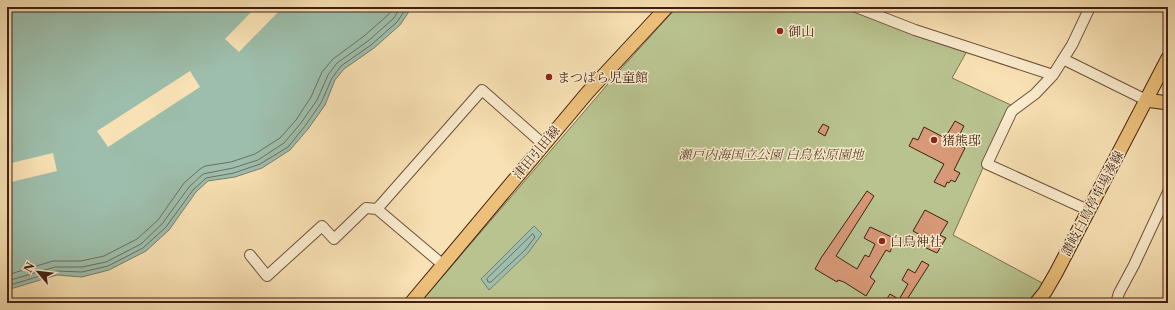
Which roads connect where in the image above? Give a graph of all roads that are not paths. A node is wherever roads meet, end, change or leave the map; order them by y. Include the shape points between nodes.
1 (667, 7) edge
2 (1090, 7) edge
3 (861, 8) edge
4 (1168, 58) edge
5 (1063, 59) junction
6 (1053, 75) junction
7 (1146, 100) junction
8 (1168, 103) edge
9 (543, 144) junction
10 (1168, 192) edge
11 (377, 209) junction
12 (1088, 210) junction
13 (250, 255) dead end
14 (442, 264) junction
15 (411, 303) edge
16 (1036, 303) edge
17 (1116, 303) edge

1 - 9 main road, 津田引田線
2 - 5 street
3 - 6 street via 915,30
4 - 7 main road, 讃岐白鳥停車場湊線
5 - 6 street
5 - 7 street
6 - 12 street via 1035,94 1012,111 987,164
7 - 8 main road
7 - 12 main road, 讃岐白鳥停車場湊線
9 - 11 street via 482,90
9 - 14 main road, 津田引田線
10 - 17 street
11 - 13 street via 366,208 334,239 322,226 267,276
11 - 14 street
12 - 16 main road, 讃岐白鳥停車場湊線 via 1045,292
14 - 15 main road, 津田引田線

